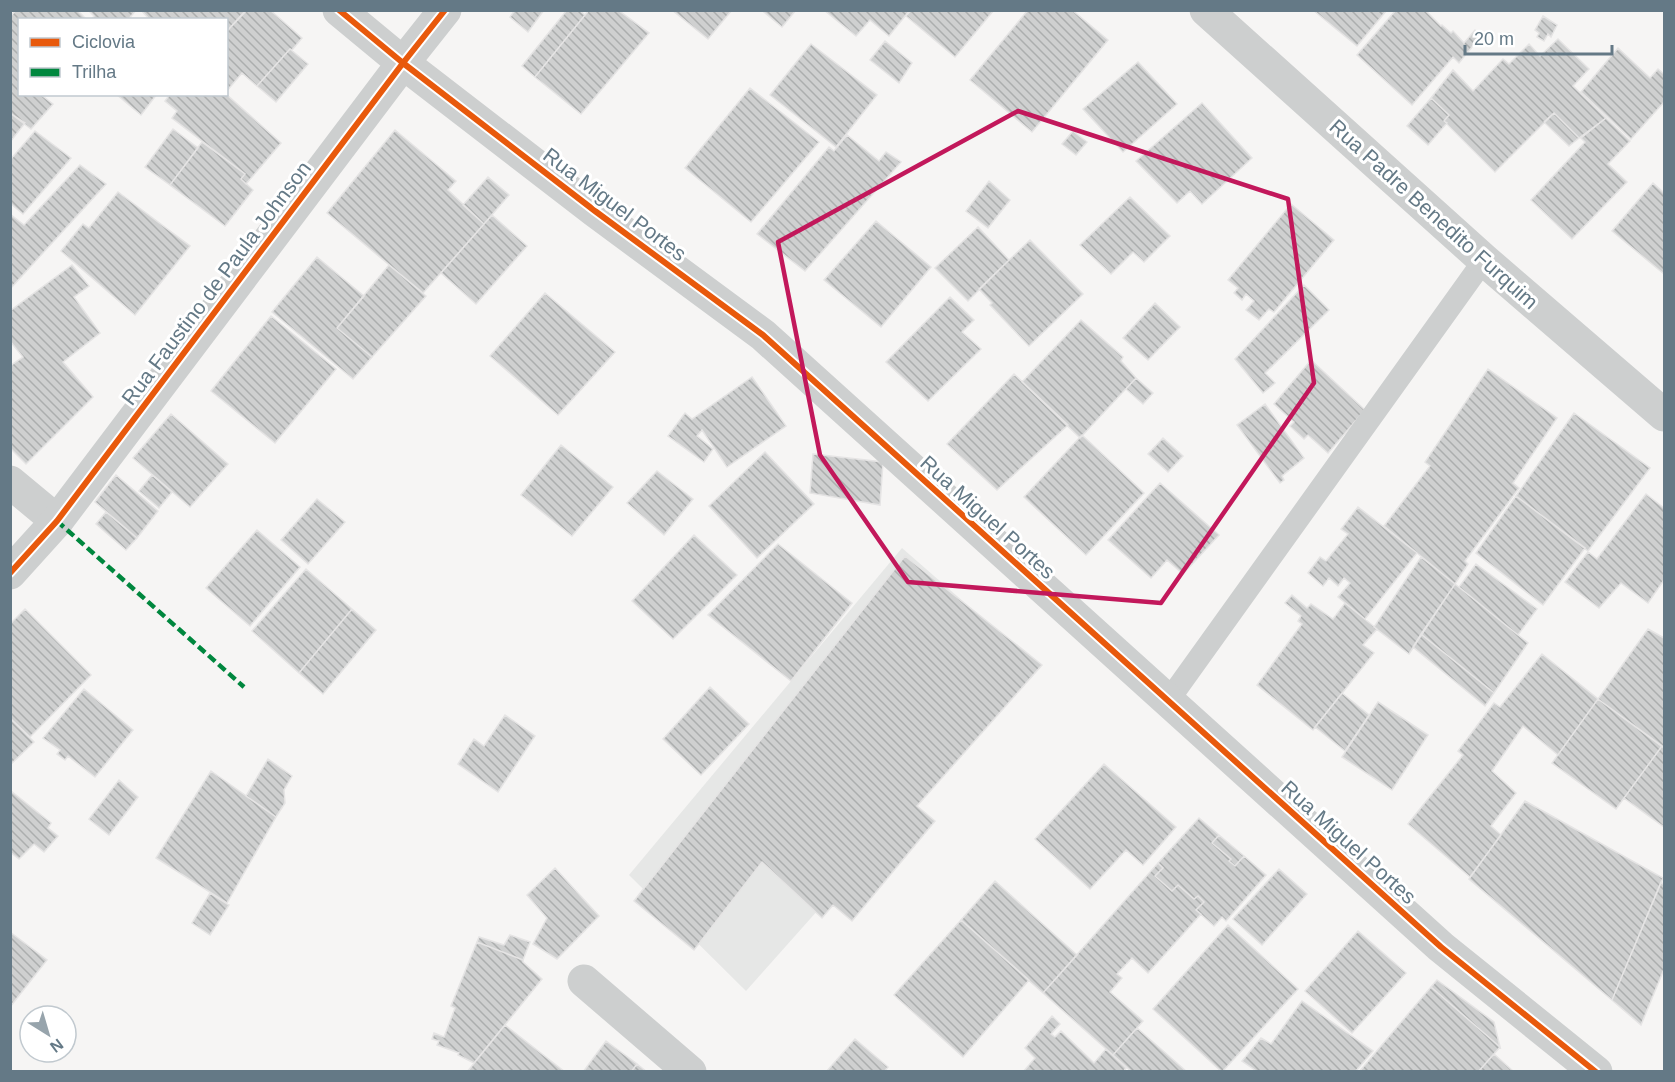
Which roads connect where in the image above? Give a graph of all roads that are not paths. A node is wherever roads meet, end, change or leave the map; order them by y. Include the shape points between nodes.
1 (339, 10) edge
2 (445, 10) edge
3 (1206, 10) edge
4 (403, 63) junction
5 (1484, 260) junction
6 (1665, 415) edge
7 (10, 482) edge
8 (57, 521) junction
9 (10, 573) edge
10 (1168, 701) junction
11 (584, 981) dead end
12 (690, 1071) edge
13 (1596, 1071) edge

1 - 4 street, Rua Miguel Portes
2 - 4 street, Rua Faustino de Paula Johnson
3 - 5 street, Rua Padre Benedito Furquim
4 - 8 street, Rua Faustino de Paula Johnson
4 - 10 street, Rua Miguel Portes via 763,335
5 - 6 street, Rua Padre Benedito Furquim
5 - 10 lane
7 - 8 street
8 - 9 street, Rua Faustino de Paula Johnson
10 - 13 street, Rua Miguel Portes via 1441,947
11 - 12 street

